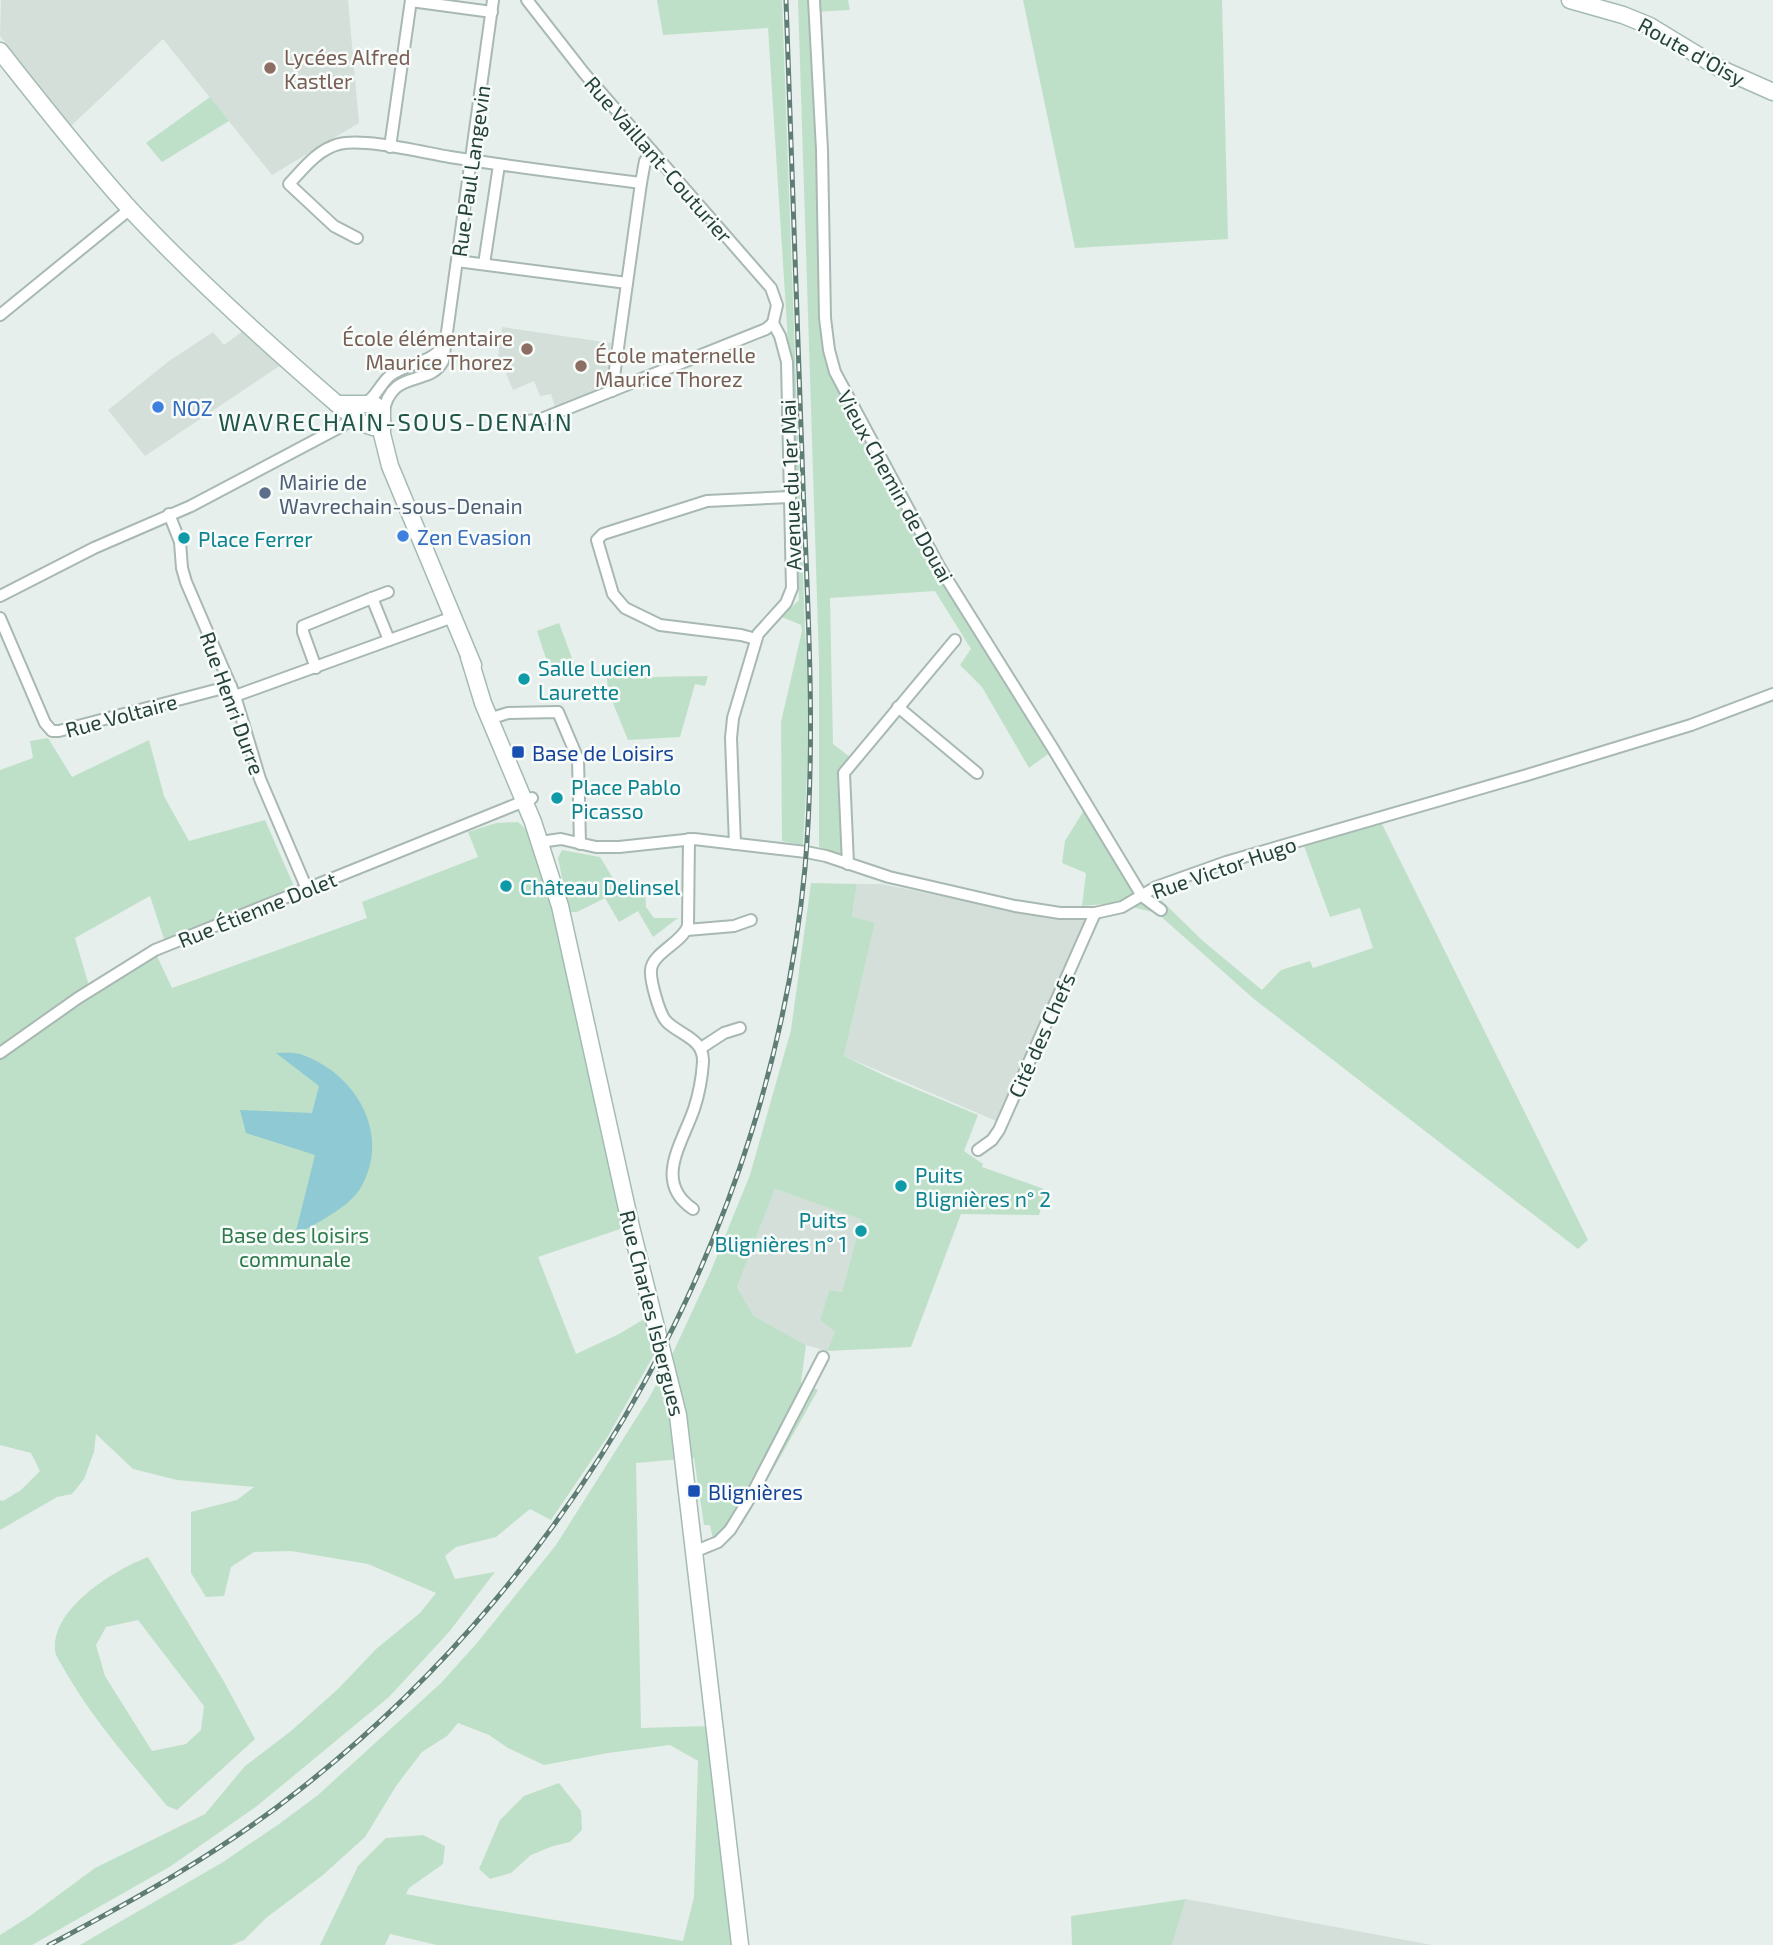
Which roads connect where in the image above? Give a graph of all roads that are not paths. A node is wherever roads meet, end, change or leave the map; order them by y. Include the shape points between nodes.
1 (493, 0) edge
2 (527, 0) edge
3 (814, 0) edge
4 (1570, 0) edge
5 (411, 1) edge
6 (492, 12) junction
7 (0, 51) edge
8 (1773, 92) edge
9 (390, 147) junction
10 (652, 151) junction
11 (472, 160) junction
12 (499, 164) junction
13 (641, 183) junction
14 (130, 209) junction
15 (356, 237) dead end
16 (457, 261) junction
17 (484, 264) junction
18 (627, 283) junction
19 (0, 315) edge
20 (773, 323) junction
21 (446, 342) junction
22 (612, 391) junction
23 (353, 412) junction
24 (383, 417) junction
25 (525, 421) dead end
26 (390, 466) junction
27 (790, 497) junction
28 (169, 514) junction
29 (388, 592) dead end
30 (0, 596) edge
31 (372, 598) junction
32 (453, 617) junction
33 (0, 618) edge
34 (755, 639) junction
35 (954, 639) dead end
36 (388, 640) junction
37 (316, 668) junction
38 (233, 691) junction
39 (1773, 694) edge
40 (898, 708) junction
41 (493, 718) junction
42 (977, 773) dead end
43 (529, 800) junction
44 (689, 839) junction
45 (544, 841) junction
46 (580, 844) junction
47 (735, 844) junction
48 (848, 864) junction
49 (307, 889) junction
50 (1142, 896) junction
51 (1161, 910) dead end
52 (1095, 913) junction
53 (751, 920) dead end
54 (687, 930) junction
55 (740, 1028) dead end
56 (701, 1048) junction
57 (0, 1053) edge
58 (978, 1150) dead end
59 (693, 1209) dead end
60 (823, 1357) dead end
61 (696, 1551) junction
62 (740, 1945) edge

1 - 6 street, Rue Paul Langevin
2 - 10 street, Rue Vaillant-Couturier
3 - 50 street, Vieux Chemin de Douai via 825,318 835,372 940,568
4 - 8 main road, Route d'Oisy via 1650,26 1719,68
5 - 6 street
5 - 9 street
6 - 11 street, Rue Paul Langevin
7 - 14 main road, Rue Charles Isbergues
9 - 11 street
9 - 15 street via 355,143 330,148 316,155 289,184 334,226
10 - 13 street
10 - 20 street, Rue Vaillant-Couturier via 771,288 777,305
11 - 12 street
11 - 16 street, Rue Paul Langevin
12 - 13 street
12 - 17 street, Rue Paul Langevin
13 - 18 street
14 - 19 street
14 - 23 main road, Rue Charles Isbergues
16 - 17 street
16 - 21 street, Rue Paul Langevin
17 - 18 street
18 - 22 street
20 - 22 street
20 - 27 street, Avenue du 1er Mai via 787,362
21 - 23 street via 437,355 388,376 377,394
21 - 24 street, Rue Paul Langevin via 441,366 393,388
22 - 25 street via 539,420
23 - 24 main road via 374,426
23 - 26 main road, Rue Charles Isbergues
23 - 28 street via 342,426
24 - 26 main road, Rue Charles Isbergues
26 - 32 main road, Rue Charles Isbergues
27 - 34 street, Avenue du 1er Mai via 792,592
27 - 34 street via 707,501 603,534 597,540 613,594 625,608 660,625
28 - 30 street
28 - 38 street, Rue Henri Durre via 180,542 184,576
29 - 31 street
31 - 36 street
31 - 37 street via 303,626
32 - 36 street
32 - 41 main road, Rue Charles Isbergues
33 - 38 street, Rue Voltaire via 49,730
34 - 47 street, Avenue du 1er Mai via 731,724
35 - 40 street
36 - 37 street
37 - 38 street
38 - 49 street, Rue Henri Durre via 260,779
39 - 50 street, Rue Victor Hugo via 1665,733 1218,865
40 - 42 street
40 - 48 street via 844,774
41 - 43 main road, Rue Charles Isbergues
41 - 46 street via 555,710 560,714 578,760
43 - 45 main road, Rue Charles Isbergues
43 - 49 street, Rue Étienne Dolet
44 - 46 street, Rue Victor Hugo via 619,847
44 - 47 street, Rue Victor Hugo
44 - 54 street
45 - 46 street, Rue Victor Hugo
45 - 61 main road, Rue Charles Isbergues via 678,1415
47 - 48 street, Rue Victor Hugo via 811,853
48 - 52 street, Rue Victor Hugo via 1021,908
49 - 57 street, Rue Étienne Dolet via 155,950
50 - 51 street, Vieux Chemin de Douai
50 - 52 street, Rue Victor Hugo
52 - 58 street, Cité des Chefs via 999,1130
53 - 54 street
54 - 56 street via 653,962 651,974 663,1017
55 - 56 street
56 - 59 street via 697,1100 672,1169 677,1196
60 - 61 street via 730,1530 718,1542
61 - 62 main road, Rue Charles Isbergues

